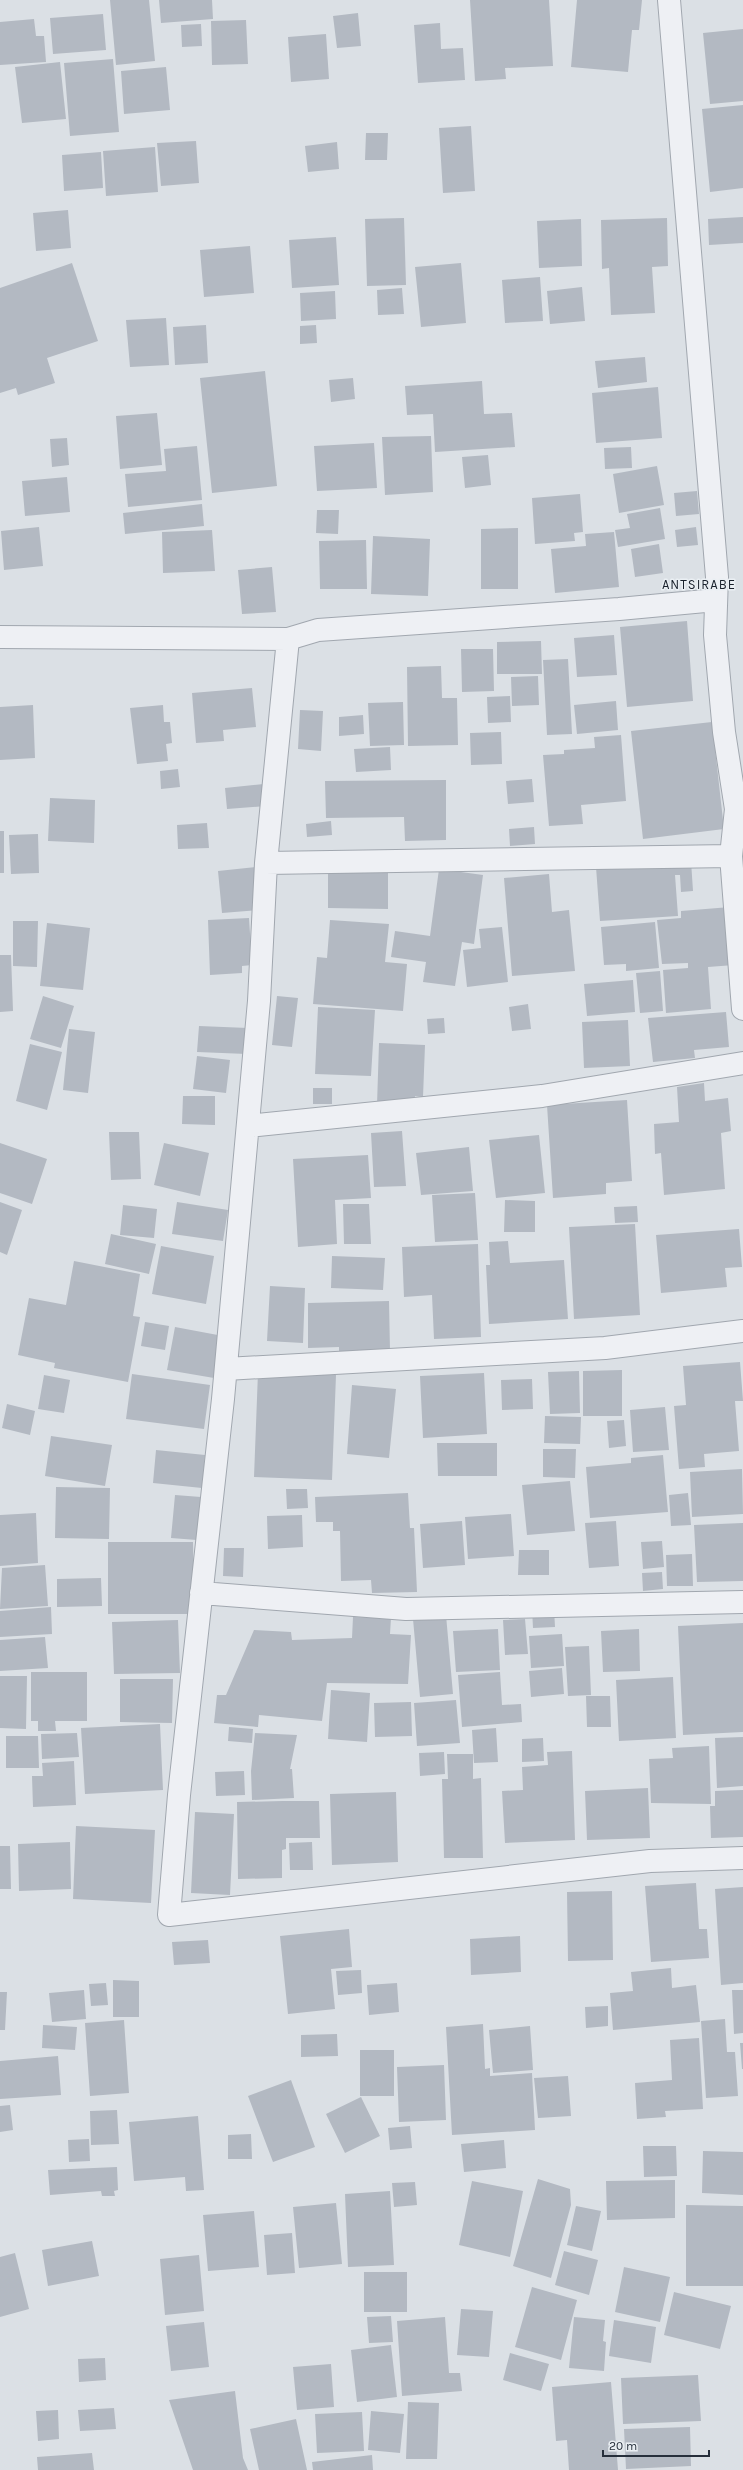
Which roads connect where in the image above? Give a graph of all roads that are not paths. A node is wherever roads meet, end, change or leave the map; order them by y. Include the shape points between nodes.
1 (669, 0) edge
2 (716, 600) junction
3 (0, 637) edge
4 (288, 640) junction
5 (731, 856) junction
6 (266, 863) junction
7 (743, 1009) edge
8 (743, 1063) edge
9 (248, 1126) junction
10 (743, 1331) edge
11 (226, 1369) junction
12 (201, 1593) junction
13 (743, 1602) edge
14 (743, 1858) edge

1 - 2 street via 717,577
2 - 4 street via 619,610 318,630
2 - 5 street via 716,642 724,732 736,809
3 - 4 street
4 - 6 street
5 - 6 street
5 - 7 street
6 - 9 street via 259,1001
8 - 9 street via 542,1096
9 - 11 street
10 - 11 street via 605,1348
11 - 12 street
12 - 13 street via 406,1609
12 - 14 street via 169,1915 650,1861

